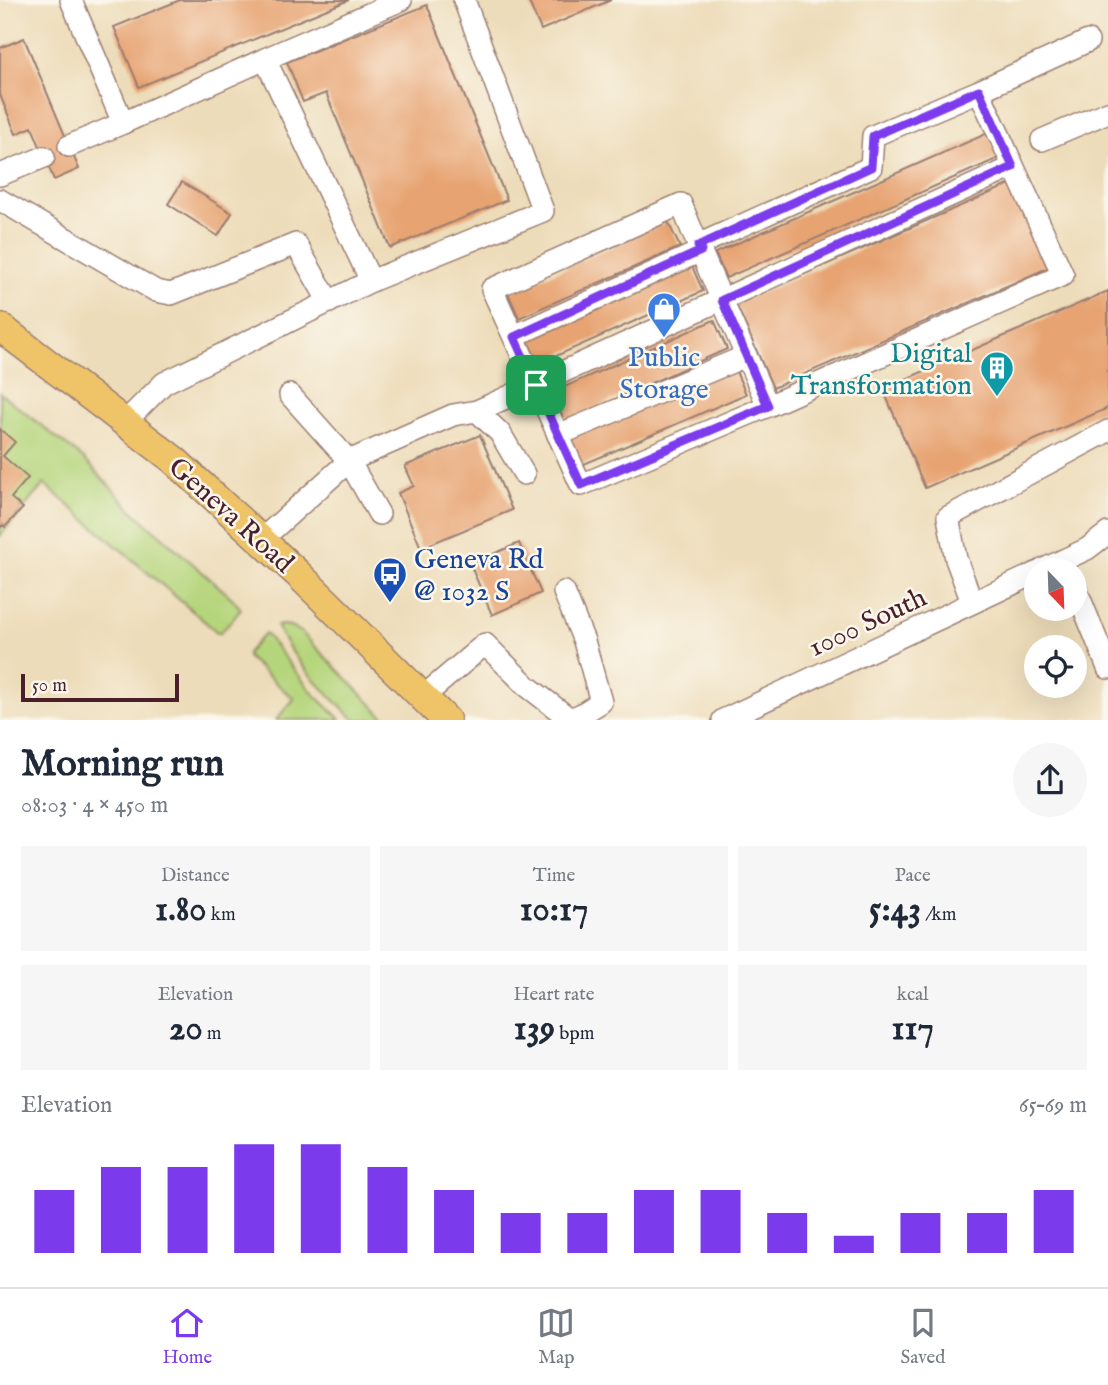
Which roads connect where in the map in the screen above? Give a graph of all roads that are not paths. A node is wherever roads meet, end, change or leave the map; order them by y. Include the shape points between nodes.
1 (71, 0) edge
2 (401, 0) edge
3 (464, 0) edge
4 (1088, 41) dead end
5 (265, 59) junction
6 (979, 90) junction
7 (1108, 112) edge
8 (123, 123) junction
9 (1042, 140) dead end
10 (69, 146) dead end
11 (44, 157) dead end
12 (1013, 167) junction
13 (0, 175) edge
14 (0, 200) edge
15 (699, 248) junction
16 (371, 281) junction
17 (722, 300) junction
18 (329, 302) junction
19 (0, 327) edge
20 (514, 337) junction
21 (746, 356) junction
22 (536, 385) junction
23 (290, 395) dead end
24 (768, 406) junction
25 (477, 411) junction
26 (125, 422) junction
27 (1108, 430) edge
28 (558, 435) junction
29 (349, 461) junction
30 (524, 474) dead end
31 (379, 514) dead end
32 (1108, 533) edge
33 (261, 540) junction
34 (1076, 558) edge
35 (1024, 578) edge
36 (564, 592) dead end
37 (972, 602) junction
38 (1087, 616) edge
39 (1108, 668) edge
40 (424, 696) junction
41 (446, 720) edge
42 (723, 720) edge

1 - 8 street
2 - 5 street
3 - 16 street via 543,211
4 - 6 street
5 - 8 street
5 - 16 street
6 - 12 street
6 - 15 street via 873,136 871,167
7 - 9 street
8 - 10 street
11 - 13 street
12 - 17 street
12 - 24 street via 1063,275
14 - 18 street via 156,291 170,294 296,244
15 - 17 street
15 - 20 street
15 - 20 street via 681,204 492,289
16 - 18 street
17 - 21 street
17 - 22 street
18 - 26 street via 164,383
19 - 26 main road, Geneva Road
20 - 22 street
21 - 24 street
21 - 28 street
22 - 25 street
22 - 28 street
23 - 29 street
24 - 28 street via 581,485
25 - 29 street via 453,415
25 - 30 street via 500,433
26 - 33 main road, Geneva Road
27 - 37 street via 948,517
29 - 31 street
29 - 33 street
32 - 34 street
33 - 40 main road, Geneva Road
35 - 37 street, 1000 South
36 - 40 street via 601,702 570,719 527,686 485,644
37 - 42 street, 1000 South
38 - 39 street
40 - 41 main road, Geneva Road

